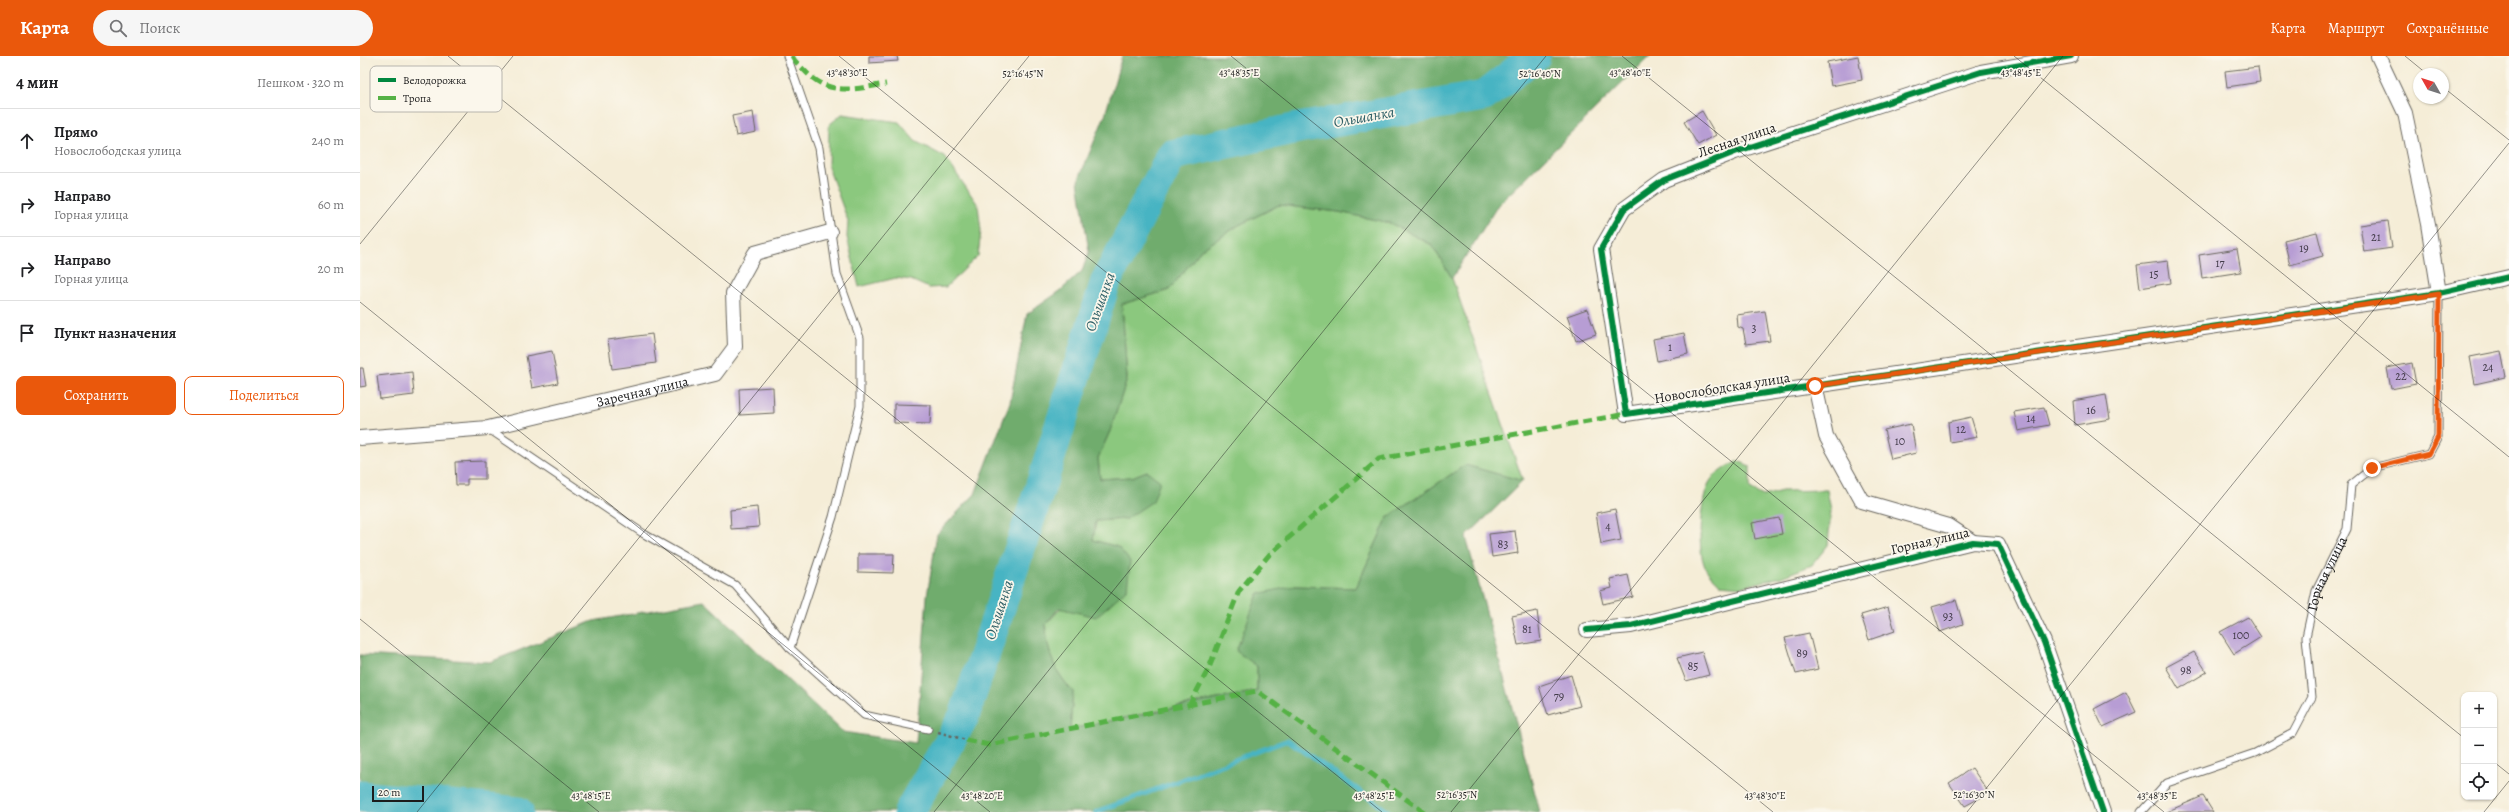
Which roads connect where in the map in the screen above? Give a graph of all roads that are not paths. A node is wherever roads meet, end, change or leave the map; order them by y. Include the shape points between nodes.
1 (788, 56) edge
2 (2071, 56) edge
3 (2378, 56) edge
4 (830, 232) junction
5 (2509, 277) edge
6 (2439, 294) junction
7 (1815, 386) junction
8 (1626, 414) joint
9 (488, 428) junction
10 (360, 438) edge
11 (1973, 542) junction
12 (1587, 630) dead end
13 (790, 648) junction
14 (928, 729) road end
15 (2103, 812) edge
16 (2142, 812) edge

1 - 4 lane via 818,148
2 - 8 street, Лесная улица via 1981,72 1735,152 1664,180 1624,208 1601,249
3 - 6 street via 2405,113 2428,224
4 - 9 street, Заречная улица via 755,252 733,293 735,347 715,374
4 - 13 lane via 837,274 860,338 860,406 833,516
5 - 6 street, Новослободская улица
6 - 7 street, Новослободская улица
6 - 16 lane, Горная улица via 2438,437 2429,454 2372,468 2351,484 2347,529 2316,591 2306,637 2312,697 2293,733 2255,753 2167,783
7 - 8 street, Новослободская улица
7 - 11 street via 1826,436 1862,501 1949,526
9 - 10 street, Заречная улица
9 - 13 lane via 644,534 735,585
11 - 12 street, Горная улица via 1631,626
11 - 15 street, Горная улица via 1998,544 2044,642
13 - 14 lane via 864,715

